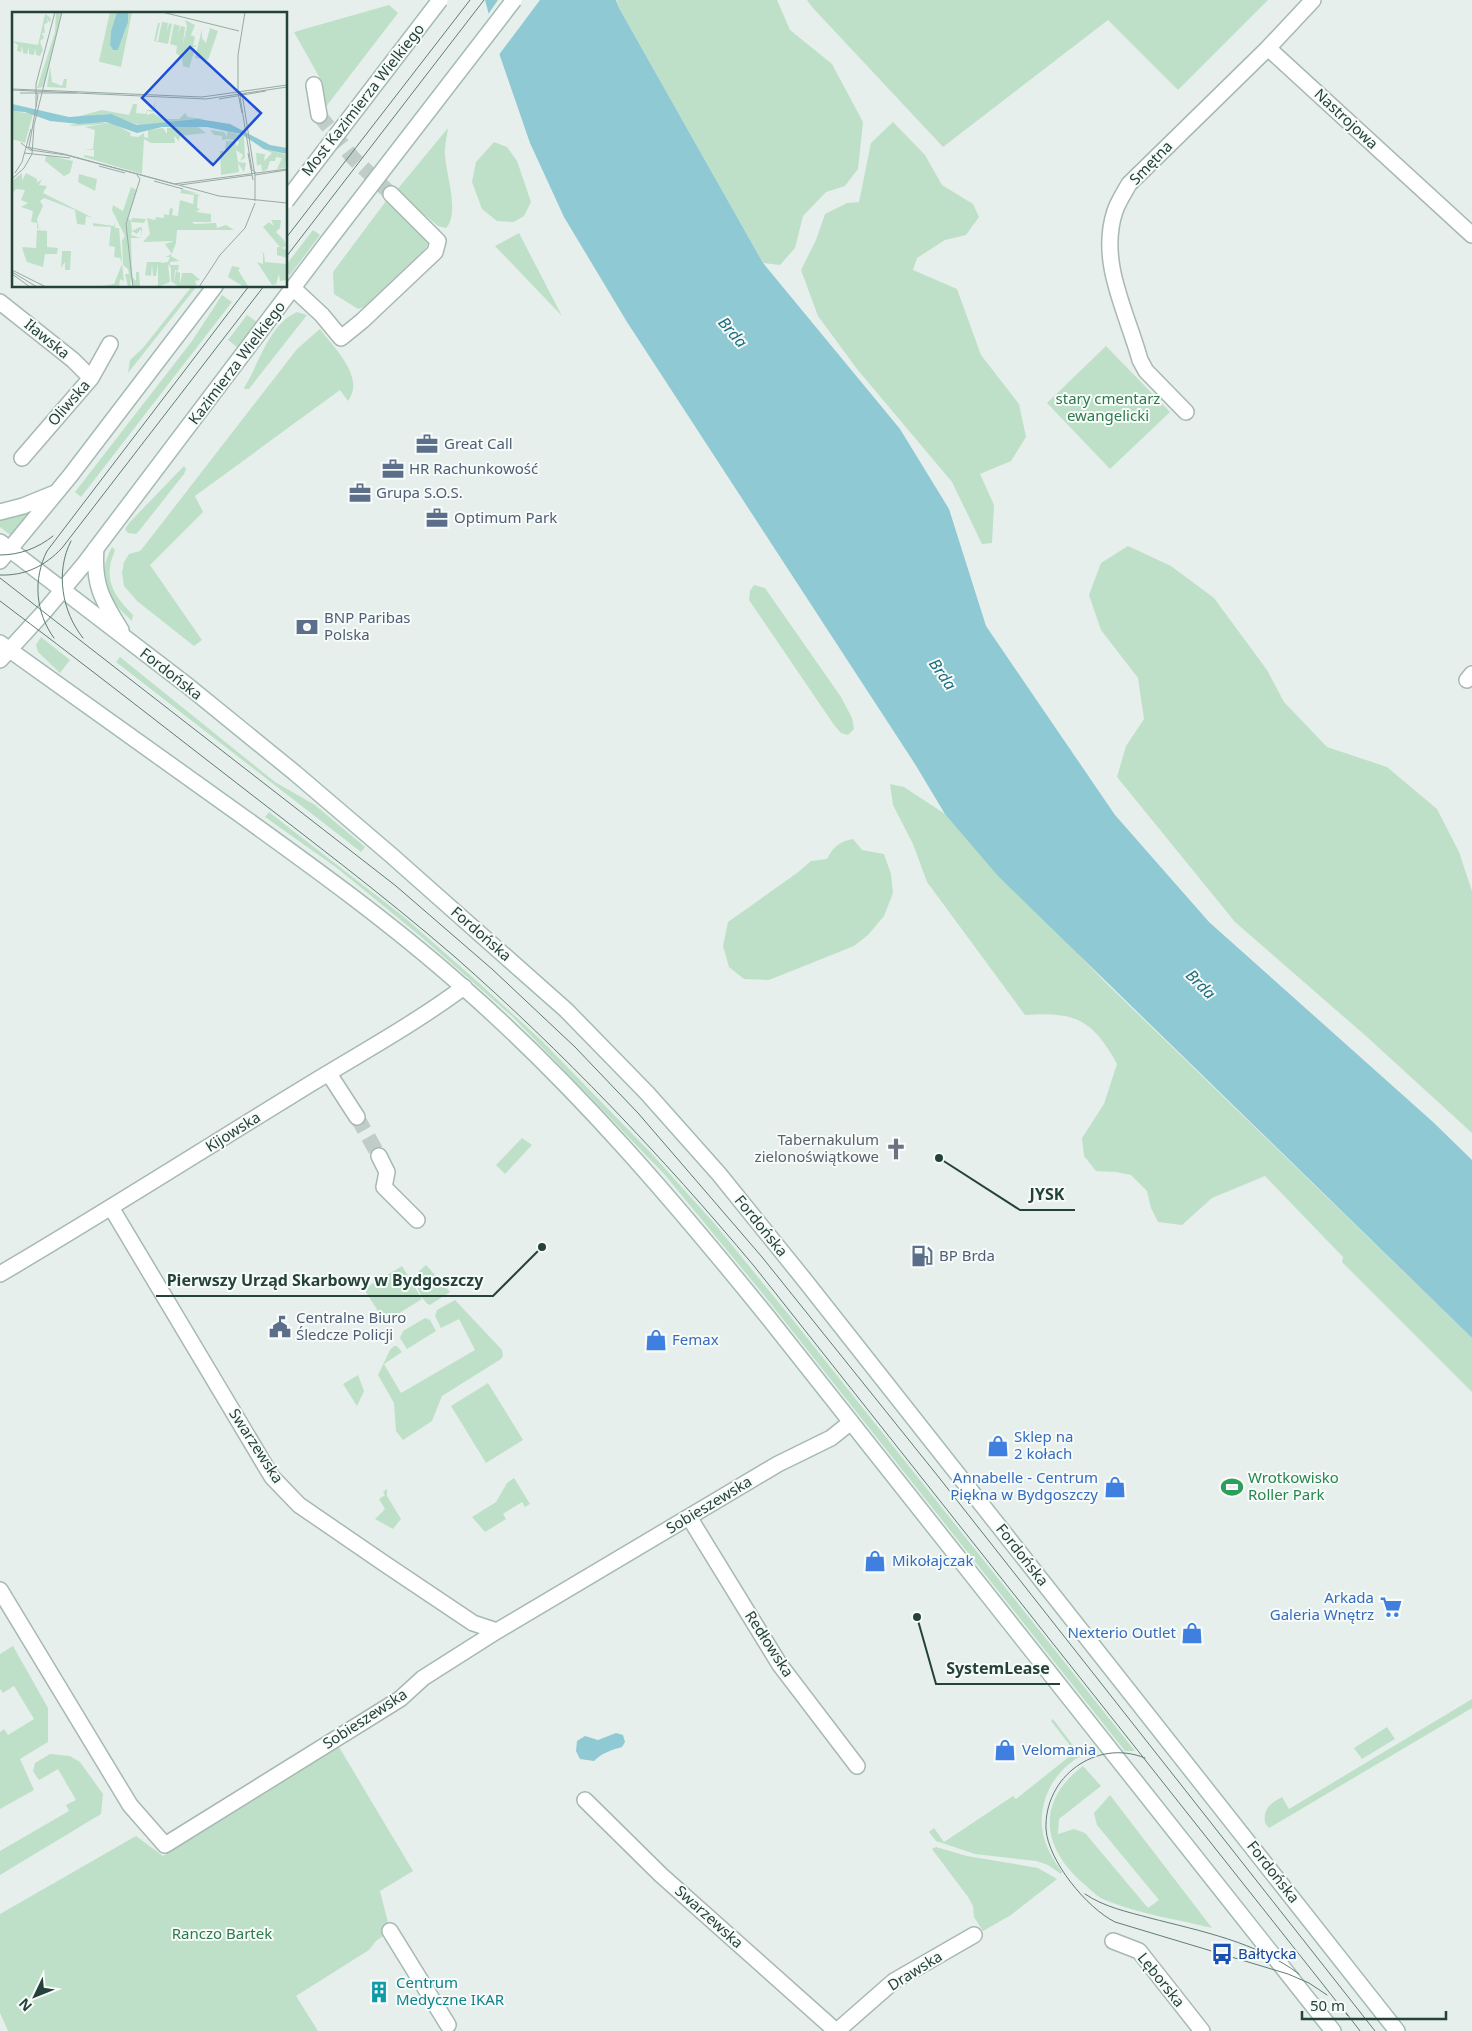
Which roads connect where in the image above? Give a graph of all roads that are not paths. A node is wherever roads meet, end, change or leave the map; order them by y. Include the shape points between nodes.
1 (440, 0) edge
2 (514, 0) edge
3 (1313, 0) edge
4 (1268, 48) junction
5 (314, 85) dead end
6 (319, 115) tunnel mouth
7 (391, 194) tunnel mouth
8 (288, 198) edge
9 (1472, 235) edge
10 (213, 288) edge
11 (293, 288) junction
12 (0, 302) edge
13 (110, 344) dead end
14 (91, 378) junction
15 (1186, 412) dead end
16 (22, 458) dead end
17 (56, 493) junction
18 (0, 512) edge
19 (96, 548) junction
20 (3, 551) edge
21 (63, 590) junction
22 (126, 638) junction
23 (3, 651) edge
24 (464, 987) junction
25 (327, 1074) junction
26 (356, 1117) tunnel mouth
27 (380, 1156) tunnel mouth
28 (112, 1209) junction
29 (417, 1220) dead end
30 (0, 1274) edge
31 (851, 1422) junction
32 (689, 1517) junction
33 (0, 1590) edge
34 (497, 1631) junction
35 (858, 1766) dead end
36 (585, 1800) dead end
37 (390, 1931) dead end
38 (974, 1935) dead end
39 (1112, 1940) dead end
40 (447, 2029) edge
41 (1396, 2030) edge
42 (836, 2031) edge
43 (1202, 2031) edge
44 (1333, 2031) edge

1 - 8 main road, Most Kazimierza Wielkiego, bridge
2 - 11 main road, Kazimierza Wielkiego, bridge
3 - 4 main road
4 - 9 main road, Nastrojowa
4 - 15 main road, Smętna via 1129,184 1115,212 1109,247 1115,286 1140,360 1146,371
5 - 6 main road
7 - 11 main road via 438,241 435,252 342,338
10 - 17 main road
11 - 19 main road, Kazimierza Wielkiego
12 - 14 main road, Iławska
13 - 14 main road, Oliwska
14 - 16 main road, Oliwska
17 - 18 main road
17 - 20 main road
19 - 21 main road, Kazimierza Wielkiego
19 - 22 main road via 95,569 99,589
20 - 21 main road, Fordońska
21 - 22 main road, Fordońska
21 - 23 main road, Kazimierza Wielkiego
22 - 41 main road, Fordońska via 391,855 566,1010 647,1093 719,1174 803,1278
23 - 24 main road via 333,881
24 - 25 main road, Kijowska
24 - 31 main road via 599,1119 680,1209
25 - 26 main road
25 - 28 main road, Kijowska
27 - 29 main road via 387,1172 384,1187
28 - 30 main road, Kijowska
28 - 34 main road, Swarzewska via 272,1477 299,1505 388,1566 473,1623
31 - 32 main road, Sobieszewska via 831,1438 778,1464
31 - 44 main road
32 - 34 main road, Sobieszewska
32 - 35 main road, Redłowska via 780,1664
33 - 34 main road, Sobieszewska via 130,1806 165,1845 400,1699 423,1678
36 - 42 main road, Swarzewska via 661,1875
37 - 40 main road
38 - 42 main road, Drawska via 894,1982
39 - 43 main road, Lęborska via 1139,1951

